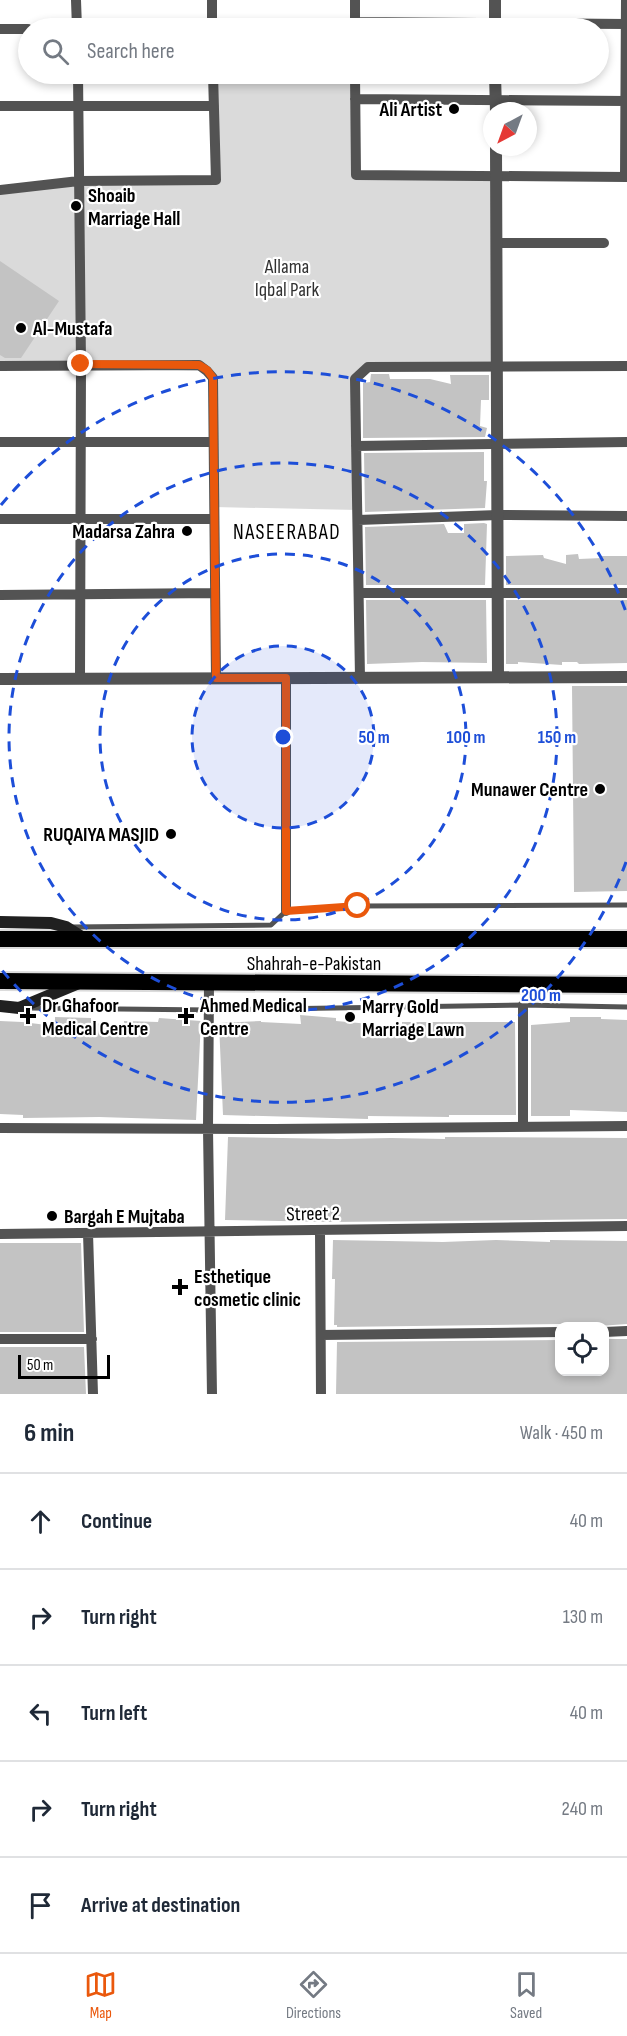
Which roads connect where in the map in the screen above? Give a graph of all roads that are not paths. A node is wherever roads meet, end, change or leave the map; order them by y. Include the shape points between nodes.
1 (76, 0) edge
2 (212, 0) edge
3 (355, 0) edge
4 (495, 0) edge
5 (626, 0) edge
6 (77, 18) edge
7 (212, 18) edge
8 (356, 18) edge
9 (495, 18) edge
10 (609, 24) edge
11 (627, 24) edge
12 (0, 29) edge
13 (18, 29) edge
14 (78, 84) edge
15 (213, 84) edge
16 (356, 84) edge
17 (495, 84) edge
18 (355, 99) junction
19 (495, 102) edge
20 (626, 102) edge
21 (483, 105) edge
22 (537, 105) edge
23 (0, 106) edge
24 (78, 106) junction
25 (214, 106) junction
26 (496, 156) edge
27 (496, 177) junction
28 (626, 177) edge
29 (79, 181) junction
30 (0, 190) edge
31 (496, 243) junction
32 (604, 243) dead end
33 (81, 364) junction
34 (0, 366) edge
35 (627, 366) edge
36 (497, 367) junction
37 (0, 442) edge
38 (81, 442) junction
39 (213, 442) junction
40 (627, 442) edge
41 (497, 444) junction
42 (357, 446) junction
43 (498, 515) junction
44 (627, 516) edge
45 (0, 519) edge
46 (81, 519) junction
47 (214, 519) junction
48 (358, 520) junction
49 (627, 592) edge
50 (215, 593) junction
51 (359, 593) junction
52 (498, 593) junction
53 (81, 594) junction
54 (0, 595) edge
55 (627, 676) edge
56 (498, 677) junction
57 (216, 678) junction
58 (286, 678) junction
59 (360, 678) junction
60 (0, 679) edge
61 (80, 679) junction
62 (627, 905) edge
63 (286, 911) junction
64 (0, 922) edge
65 (66, 927) junction
66 (0, 939) edge
67 (627, 939) edge
68 (88, 940) junction
69 (0, 981) edge
70 (80, 983) junction
71 (208, 984) junction
72 (627, 986) edge
73 (524, 1005) junction
74 (0, 1006) edge
75 (627, 1007) edge
76 (19, 1008) junction
77 (209, 1010) junction
78 (523, 1126) junction
79 (627, 1126) edge
80 (0, 1128) edge
81 (208, 1129) junction
82 (627, 1226) edge
83 (320, 1231) junction
84 (210, 1232) junction
85 (88, 1233) junction
86 (0, 1234) edge
87 (627, 1331) edge
88 (555, 1332) edge
89 (609, 1332) edge
90 (321, 1335) junction
91 (0, 1339) edge
92 (92, 1339) junction
93 (93, 1394) edge
94 (212, 1394) edge
95 (321, 1394) edge

1 - 6 street
2 - 7 street
3 - 8 street
4 - 9 street
5 - 11 street
10 - 11 street
11 - 20 street
12 - 13 street
14 - 24 street
15 - 25 street
16 - 18 street
17 - 19 street
18 - 21 street
18 - 27 street via 356,175
20 - 22 street
20 - 28 street
23 - 24 street
24 - 25 street
24 - 29 street
25 - 29 street via 216,180
26 - 27 street
27 - 28 street
27 - 31 street
29 - 30 street
29 - 33 street
31 - 32 street
31 - 36 street
33 - 34 street
33 - 38 street
33 - 39 street via 199,365 213,378
35 - 36 street
36 - 41 street
36 - 42 street via 368,367 355,379
37 - 38 street
38 - 39 street
38 - 46 street
39 - 47 street
40 - 41 street
41 - 42 street
41 - 43 street
42 - 48 street
43 - 44 street
43 - 48 street
43 - 52 street
45 - 46 street
46 - 47 street
46 - 53 street
47 - 50 street
48 - 51 street
49 - 52 street
50 - 53 street
50 - 57 street
51 - 52 street
51 - 59 street
52 - 56 street
53 - 54 street
53 - 61 street
55 - 56 street
56 - 59 street
57 - 58 street
57 - 61 street
58 - 59 street
58 - 63 street
60 - 61 street
62 - 63 lane via 358,906
63 - 65 lane via 271,925
64 - 65 main road
65 - 68 main road
66 - 68 highway, Shahrah-e-Pakistan
67 - 68 highway, Shahrah-e-Pakistan
69 - 70 highway, Shahrah-e-Pakistan
70 - 71 highway, Shahrah-e-Pakistan
70 - 76 main road
71 - 72 highway, Shahrah-e-Pakistan
71 - 77 street
73 - 75 lane
73 - 77 lane
73 - 78 street
74 - 76 main road
76 - 77 lane
77 - 81 street
78 - 79 street
78 - 81 street
80 - 81 street
81 - 84 street
82 - 83 street, Street 2
83 - 84 street, Street 2
83 - 90 street
84 - 85 street, Street 2
84 - 94 street
85 - 86 street, Street 2
85 - 92 street
87 - 89 street
88 - 90 street
90 - 95 street
91 - 92 street
92 - 93 street

